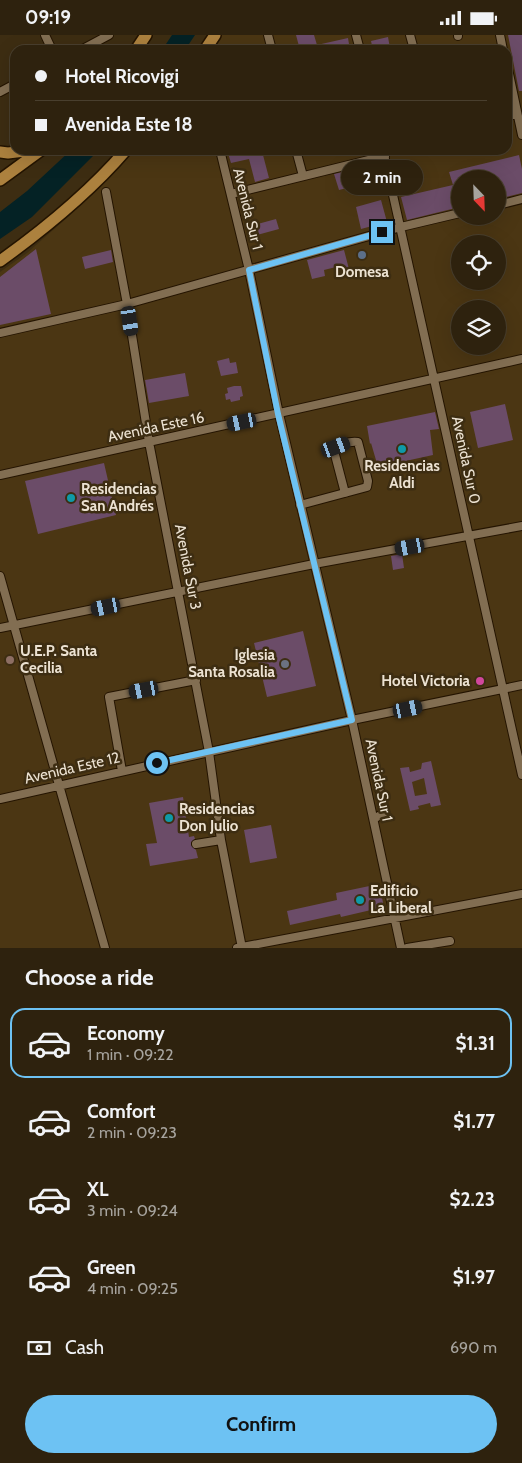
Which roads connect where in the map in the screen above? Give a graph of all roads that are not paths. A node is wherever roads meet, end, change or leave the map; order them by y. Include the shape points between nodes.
1 (109, 35) edge
2 (90, 45) edge
3 (512, 89) edge
4 (517, 114) junction
5 (512, 115) edge
6 (522, 135) edge
7 (34, 155) edge
8 (122, 155) edge
9 (221, 155) edge
10 (297, 155) edge
11 (377, 155) edge
12 (384, 155) edge
13 (303, 176) junction
14 (0, 180) edge
15 (106, 192) dead end
16 (231, 194) junction
17 (522, 199) edge
18 (506, 203) edge
19 (451, 215) edge
20 (401, 227) junction
21 (0, 261) edge
22 (249, 270) junction
23 (127, 304) junction
24 (0, 333) edge
25 (522, 359) edge
26 (435, 379) junction
27 (278, 414) junction
28 (149, 442) junction
29 (0, 475) edge
30 (345, 493) junction
31 (300, 505) junction
32 (522, 526) edge
33 (468, 536) junction
34 (314, 564) junction
35 (0, 576) edge
36 (179, 592) junction
37 (14, 625) junction
38 (0, 628) edge
39 (196, 680) junction
40 (522, 685) edge
41 (502, 689) junction
42 (352, 720) junction
43 (209, 752) junction
44 (122, 771) junction
45 (522, 775) edge
46 (60, 785) junction
47 (379, 788) dead end
48 (0, 799) edge
49 (374, 819) junction
50 (221, 840) junction
51 (196, 844) dead end
52 (522, 894) edge
53 (395, 918) junction
54 (450, 941) dead end
55 (105, 948) edge
56 (240, 948) edge
57 (401, 948) edge
58 (408, 948) edge

1 - 2 street
3 - 4 street
4 - 5 street
4 - 6 street
7 - 14 highway
8 - 21 highway via 102,178 39,234
9 - 16 street, Avenida Sur 1
10 - 13 street
11 - 13 street
12 - 20 street, Avenida Sur 0
13 - 16 street
15 - 23 street, Avenida Sur 3
16 - 22 street, Avenida Sur 1
17 - 18 street
19 - 20 street
20 - 22 street
20 - 26 street, Avenida Sur 0
22 - 23 street
22 - 27 street, Avenida Sur 1
23 - 24 street
23 - 28 street, Avenida Sur 3
25 - 26 street, Avenida Este 16
26 - 27 street, Avenida Este 16
26 - 33 street, Avenida Sur 0
27 - 28 street, Avenida Este 16
27 - 31 street, Avenida Sur 1
28 - 29 street, Avenida Este 16
28 - 36 street, Avenida Sur 3
30 - 30 street via 368,485 358,443 336,447 334,451
30 - 31 street
31 - 34 street, Avenida Sur 1
32 - 33 street
33 - 34 street
33 - 41 street, Avenida Sur 0
34 - 36 street
34 - 42 street, Avenida Sur 1
35 - 37 street
36 - 37 street
36 - 39 street, Avenida Sur 3
37 - 38 street
37 - 46 street
39 - 43 street, Avenida Sur 3
39 - 44 street via 109,697
40 - 41 street, Avenida Este 12
41 - 42 street, Avenida Este 12
41 - 45 street, Avenida Sur 0
42 - 43 street, Avenida Este 12
42 - 49 street, Avenida Sur 1
43 - 44 street, Avenida Este 12
43 - 50 street, Avenida Sur 3
44 - 46 street, Avenida Este 12
46 - 48 street, Avenida Este 12
46 - 55 street
47 - 49 street via 385,812
49 - 53 street, Avenida Sur 1
50 - 51 street
50 - 56 street, Avenida Sur 3
52 - 53 street
53 - 56 street
53 - 57 street, Avenida Sur 1
54 - 58 street

